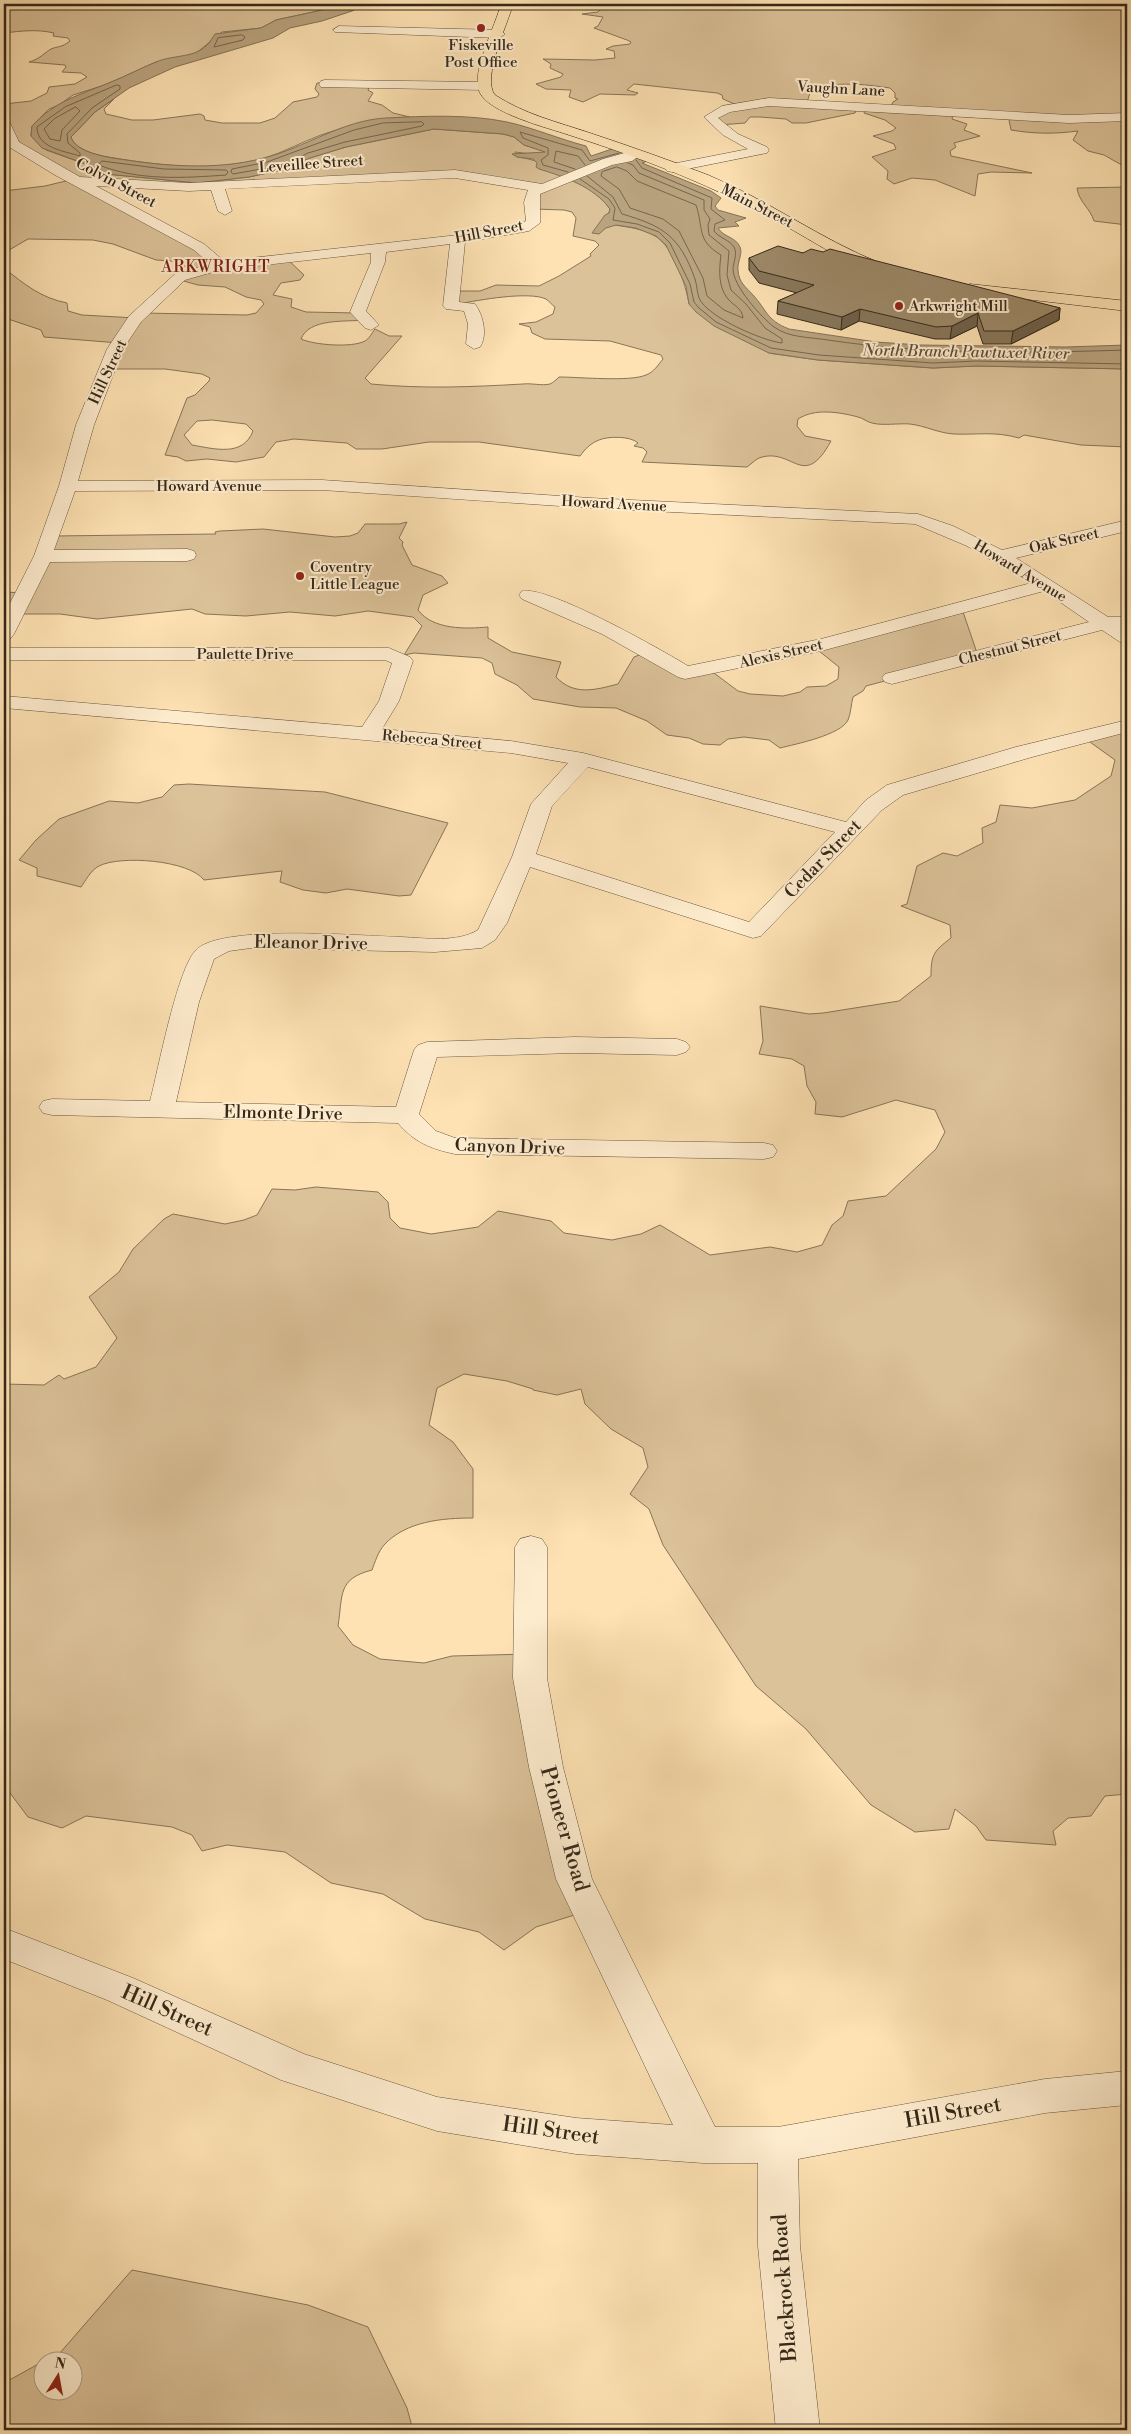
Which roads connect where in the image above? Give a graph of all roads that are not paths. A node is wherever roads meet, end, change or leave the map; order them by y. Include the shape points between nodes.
1 (507, 4) edge
2 (339, 30) dead end
3 (499, 34) junction
4 (325, 84) dead end
5 (485, 86) junction
6 (1127, 117) edge
7 (4, 126) edge
8 (635, 154) junction
9 (672, 168) junction
10 (81, 181) junction
11 (217, 186) junction
12 (543, 188) junction
13 (225, 211) dead end
14 (458, 239) junction
15 (379, 248) junction
16 (219, 266) junction
17 (888, 270) edge
18 (958, 287) edge
19 (1127, 306) edge
20 (371, 325) dead end
21 (474, 344) dead end
22 (68, 486) junction
23 (1127, 526) edge
24 (187, 555) dead end
25 (43, 556) junction
26 (1000, 556) junction
27 (1045, 585) junction
28 (529, 595) dead end
29 (1127, 618) edge
30 (1105, 624) junction
31 (4, 634) edge
32 (1127, 638) edge
33 (4, 654) edge
34 (892, 678) dead end
35 (4, 702) edge
36 (1127, 726) edge
37 (369, 734) junction
38 (583, 759) junction
39 (852, 830) junction
40 (523, 857) junction
41 (677, 1047) dead end
42 (52, 1107) dead end
43 (161, 1110) junction
44 (406, 1115) junction
45 (764, 1151) dead end
46 (531, 1547) dead end
47 (4, 1944) edge
48 (1127, 2088) edge
49 (703, 2145) junction
50 (778, 2145) junction
51 (798, 2430) edge

1 - 3 main road
2 - 3 street
3 - 5 main road via 486,68
4 - 5 street
5 - 8 main road, Main Street via 493,100 506,106
6 - 9 street, Vaughn Lane via 1070,119 769,102 726,109 710,117 717,126 762,150
7 - 10 street, Colvin Street via 14,144
8 - 9 main road, Main Street
8 - 12 street
9 - 17 main road, Main Street via 767,208 835,250
10 - 11 street, Leveillee Street via 158,187
10 - 16 street, Colvin Street via 199,247
11 - 12 street, Leveillee Street via 456,174
11 - 13 street
12 - 14 street, Hill Street via 533,192 533,223 524,228
14 - 15 street, Hill Street
14 - 21 street via 451,306 470,306 476,324
15 - 16 street, Hill Street
15 - 20 street via 378,262 358,312
16 - 22 street, Hill Street via 180,277 135,319 115,349 100,384
18 - 19 main road
22 - 25 street, Hill Street
22 - 26 street, Howard Avenue via 322,485 918,519 951,530
23 - 26 street, Oak Street
24 - 25 street
25 - 31 street, Hill Street
26 - 27 street, Howard Avenue
27 - 28 street, Alexis Street via 835,642 685,673 634,642
27 - 30 street, Howard Avenue
29 - 30 street, Chestnut Street
30 - 32 street, Howard Avenue
30 - 34 street, Chestnut Street
33 - 37 street, Paulette Drive via 389,654 403,661 389,701
35 - 37 street, Rebecca Street
36 - 39 street, Cedar Street via 895,790 874,805
37 - 38 street, Rebecca Street via 510,747
38 - 39 street, Rebecca Street
38 - 40 street, Eleanor Drive via 542,804
39 - 40 street, Cedar Street via 753,931
40 - 43 street, Eleanor Drive via 495,923 487,935 474,943 252,941 229,942 214,948 203,956 193,981
41 - 44 street via 575,1045 427,1050
42 - 43 street
43 - 44 street, Elmonte Drive
44 - 45 street, Canyon Drive via 422,1136 455,1146
46 - 49 street, Pioneer Road via 530,1678 546,1767 574,1879
47 - 49 street, Hill Street via 120,1989 295,2068 437,2114 576,2136
48 - 50 street, Hill Street via 1045,2096
49 - 50 street, Hill Street
50 - 51 street, Blackrock Road via 779,2246

